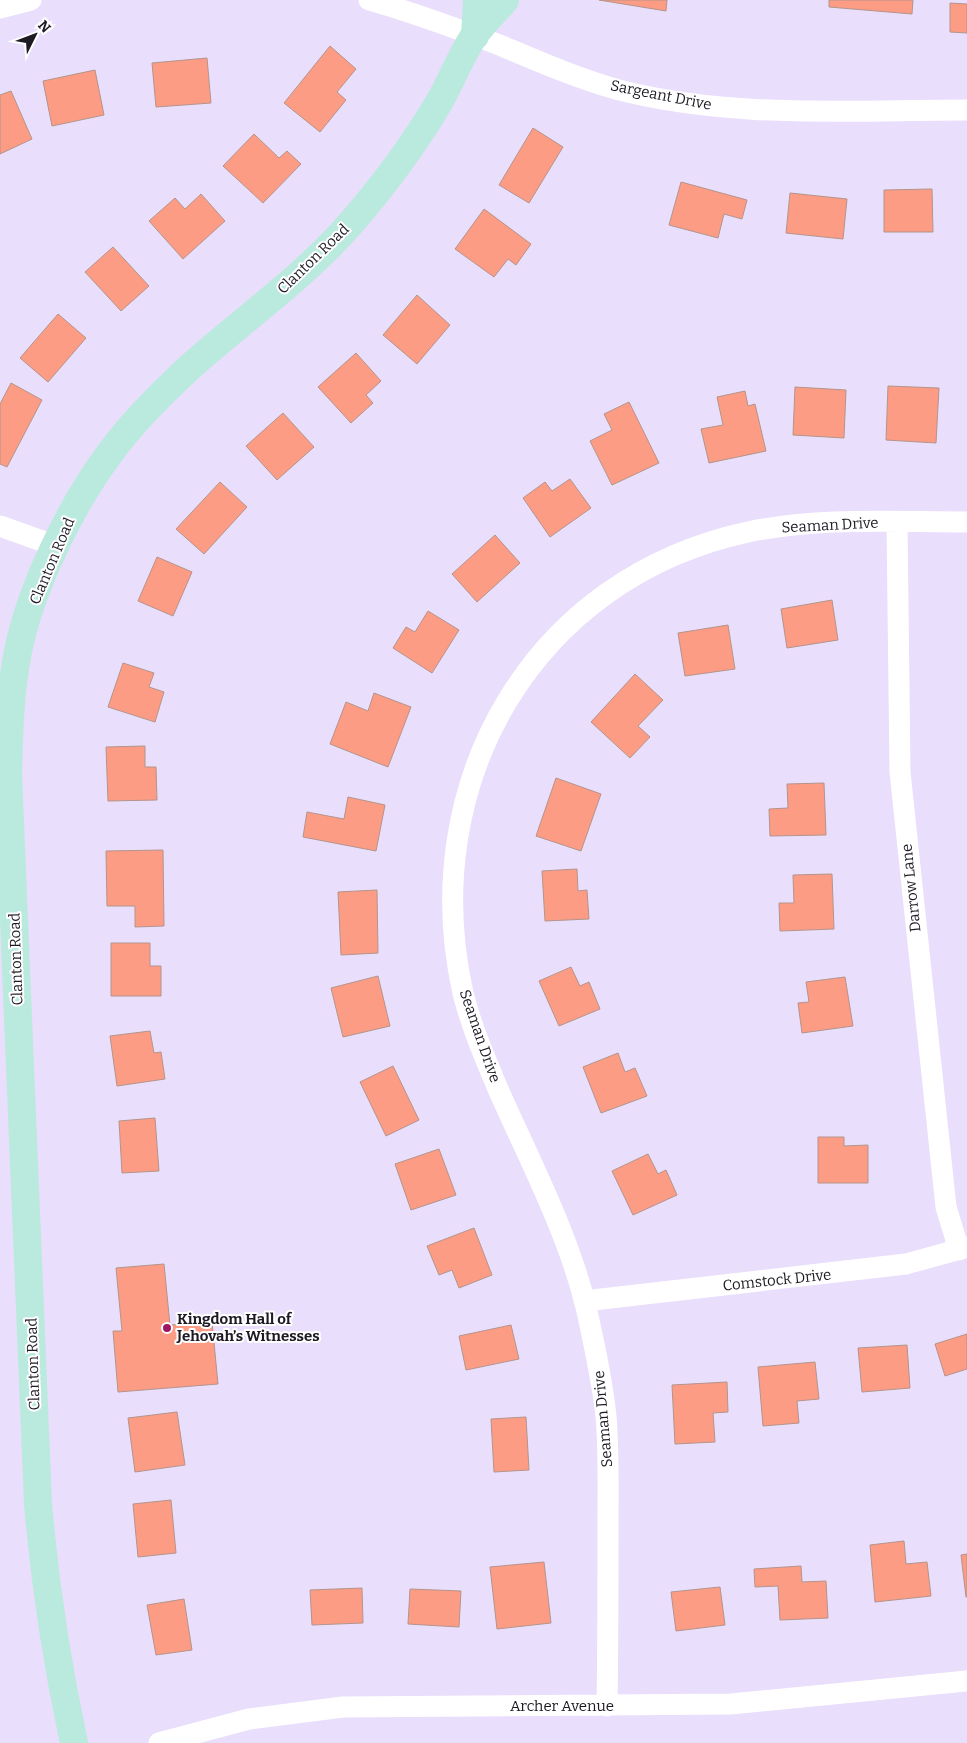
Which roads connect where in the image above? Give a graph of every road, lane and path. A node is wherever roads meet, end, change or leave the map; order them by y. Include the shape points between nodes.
1 (31, 0) edge
2 (370, 0) edge
3 (477, 0) edge
4 (505, 0) edge
5 (0, 8) edge
6 (475, 36) junction
7 (967, 110) edge
8 (897, 522) junction
9 (967, 522) edge
10 (0, 526) edge
11 (56, 546) junction
12 (963, 1249) edge
13 (584, 1301) junction
14 (967, 1681) edge
15 (608, 1706) junction
16 (74, 1743) edge
17 (159, 1743) edge

1 - 5 street
2 - 6 street, Sargeant Drive via 425,16
3 - 6 main road, Clanton Road
4 - 6 main road, Clanton Road
6 - 7 street, Sargeant Drive via 620,90 693,103 752,110
6 - 11 main road, Clanton Road via 400,164 350,224 305,270 191,367 142,416 110,453 82,495
8 - 9 street, Seaman Drive
8 - 12 street, Darrow Lane via 898,701 907,853 946,1207
8 - 13 street, Seaman Drive via 795,524 745,532 692,548 634,577 577,617 540,654 500,712 474,767 454,848 453,939 464,996 482,1051 562,1236
10 - 11 street
11 - 16 main road, Clanton Road via 37,589 18,649 9,706 8,774 38,1504 58,1666
12 - 13 street, Comstock Drive via 906,1264
13 - 15 street, Seaman Drive via 598,1358 606,1417
14 - 15 street, Archer Avenue via 731,1704
15 - 17 street, Archer Avenue via 343,1707 249,1718

